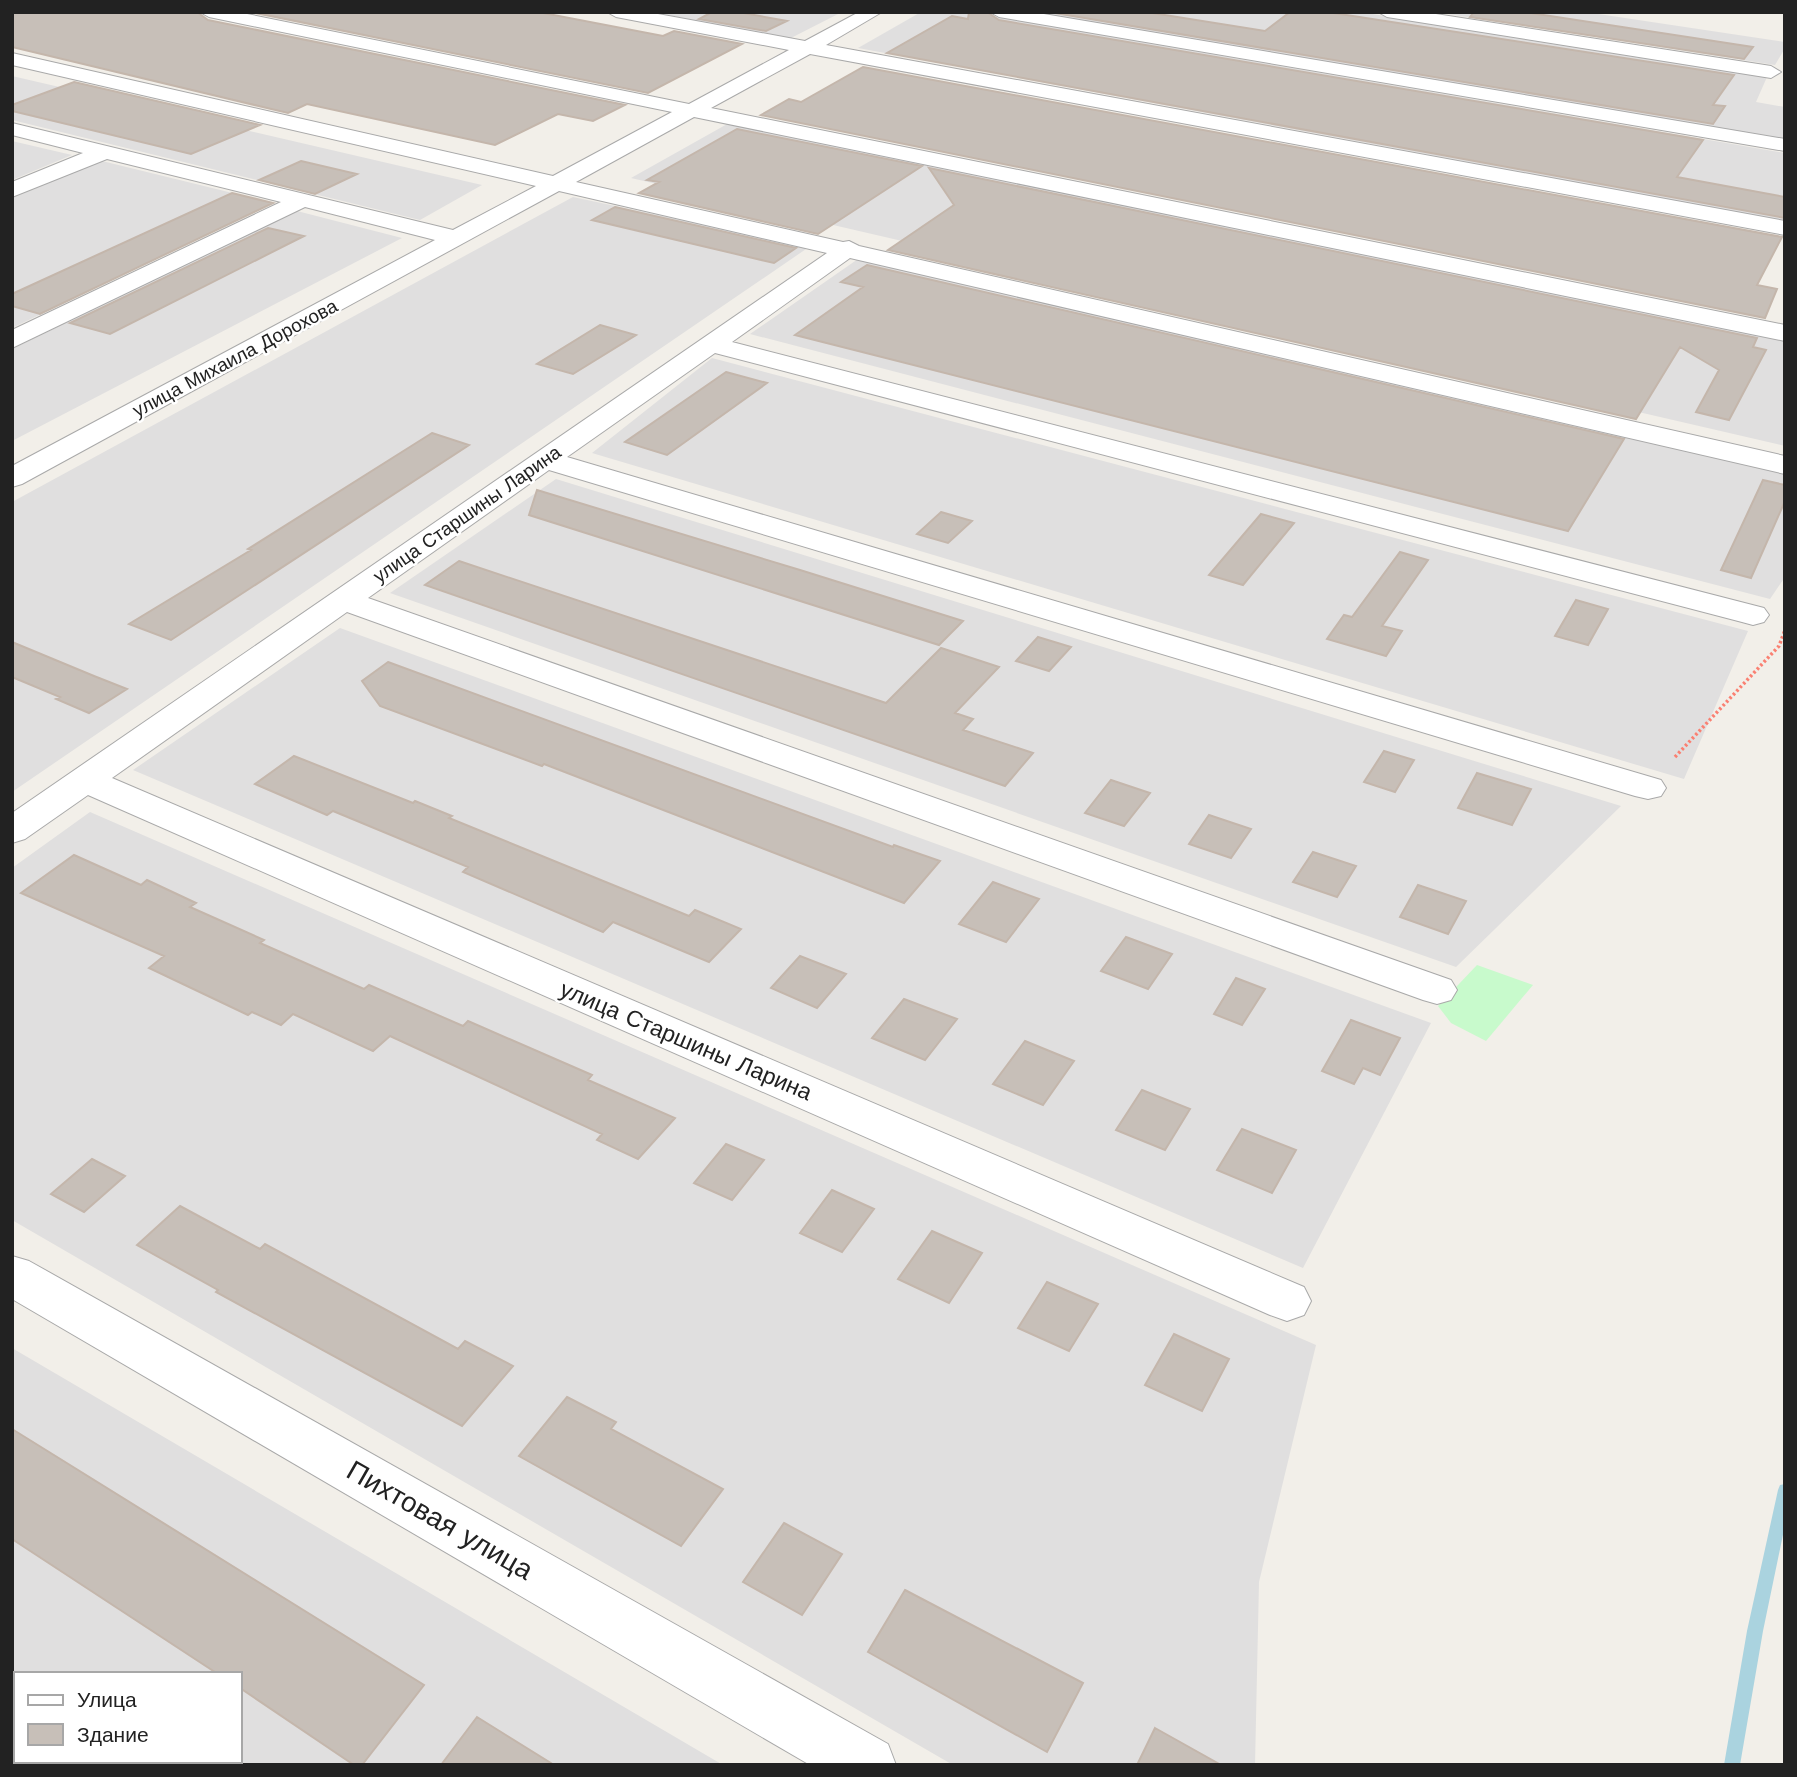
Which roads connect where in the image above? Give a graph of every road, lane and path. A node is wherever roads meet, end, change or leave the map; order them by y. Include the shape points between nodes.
1 (209, 12) edge
2 (616, 12) edge
3 (873, 12) edge
4 (999, 12) edge
5 (1387, 12) edge
6 (809, 48) junction
7 (12, 59) edge
8 (1771, 72) dead end
9 (690, 111) junction
10 (12, 129) edge
11 (1785, 145) edge
12 (104, 152) junction
13 (554, 185) junction
14 (12, 190) edge
15 (302, 200) junction
16 (1785, 228) edge
17 (457, 238) junction
18 (849, 248) junction
19 (1785, 334) edge
20 (12, 340) edge
21 (711, 344) junction
22 (545, 460) junction
23 (1785, 465) edge
24 (12, 478) edge
25 (343, 600) junction
26 (1753, 615) dead end
27 (1785, 630) edge
28 (1675, 757) dead end
29 (85, 780) junction
30 (1648, 788) dead end
31 (12, 831) edge
32 (1437, 990) dead end
33 (12, 1275) edge
34 (1287, 1301) dead end
35 (867, 1765) edge

1 - 9 street
2 - 6 street
3 - 6 street, улица Михаила Дорохова
4 - 11 street
5 - 8 street
6 - 9 street, улица Михаила Дорохова
6 - 16 street
7 - 13 street
9 - 13 street, улица Михаила Дорохова
9 - 19 street
10 - 12 street
12 - 14 street
12 - 15 street
13 - 17 street, улица Михаила Дорохова
13 - 18 street
15 - 17 street
15 - 20 street
17 - 24 street, улица Михаила Дорохова
18 - 21 street, улица Старшины Ларина
18 - 23 street
21 - 22 street, улица Старшины Ларина
21 - 26 street
22 - 25 street, улица Старшины Ларина
22 - 30 street
25 - 29 street, улица Старшины Ларина
25 - 32 street
27 - 28 path via 1779,646
29 - 31 street, улица Старшины Ларина
29 - 34 street, улица Старшины Ларина
33 - 35 street, Пихтовая улица

